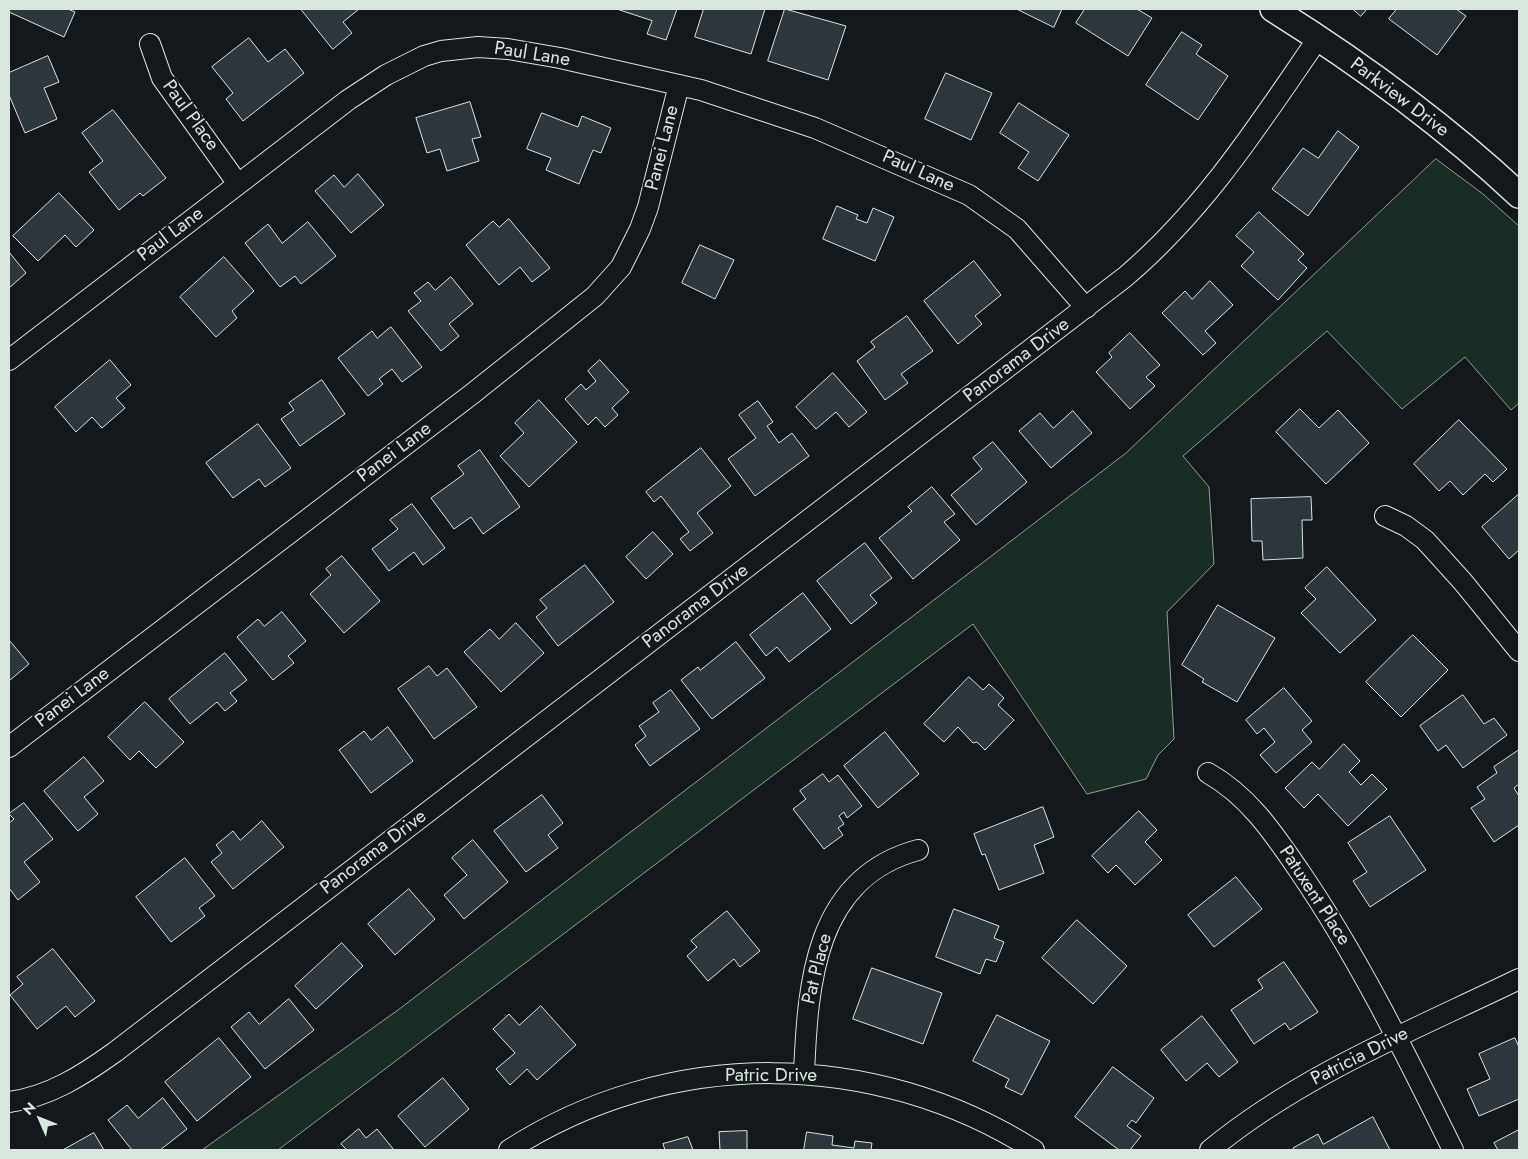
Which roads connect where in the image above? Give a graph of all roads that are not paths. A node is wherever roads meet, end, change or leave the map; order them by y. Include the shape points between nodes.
1 (1272, 9) edge
2 (1319, 38) junction
3 (150, 44) dead end
4 (679, 85) junction
5 (238, 184) junction
6 (1519, 195) edge
7 (1086, 308) junction
8 (9, 360) edge
9 (1386, 516) dead end
10 (1519, 651) edge
11 (9, 747) edge
12 (1208, 773) dead end
13 (918, 850) dead end
14 (1519, 978) edge
15 (1398, 1038) junction
16 (804, 1073) junction
17 (9, 1102) edge
18 (509, 1150) edge
19 (1034, 1150) edge
20 (1210, 1150) edge
21 (1453, 1150) edge

1 - 2 street, Parkview Drive
2 - 6 street, Parkview Drive via 1411,105
2 - 7 street, Panorama Drive via 1238,155 1200,203 1153,253
3 - 5 street, Paul Place via 162,78
4 - 5 street, Paul Lane via 508,49 478,47 442,51 404,64 366,87
4 - 7 street, Paul Lane via 815,128 969,195 1017,230
4 - 11 street, Panei Lane via 640,229 621,267 595,296 472,394
5 - 8 street, Paul Lane
7 - 17 street, Panorama Drive via 115,1052 54,1090
9 - 10 street via 1425,540
12 - 15 street, Patuxent Place via 1232,788 1250,805 1286,852 1338,932
13 - 16 street, Pat Place via 891,859 869,874 847,897 831,921 821,943 810,991
14 - 15 street, Patricia Drive
15 - 20 street, Patricia Drive via 1282,1097
15 - 21 street, Patuxent Place
16 - 18 street, Patric Drive via 720,1075 648,1087 563,1119
16 - 19 street, Patric Drive via 865,1082 929,1100

